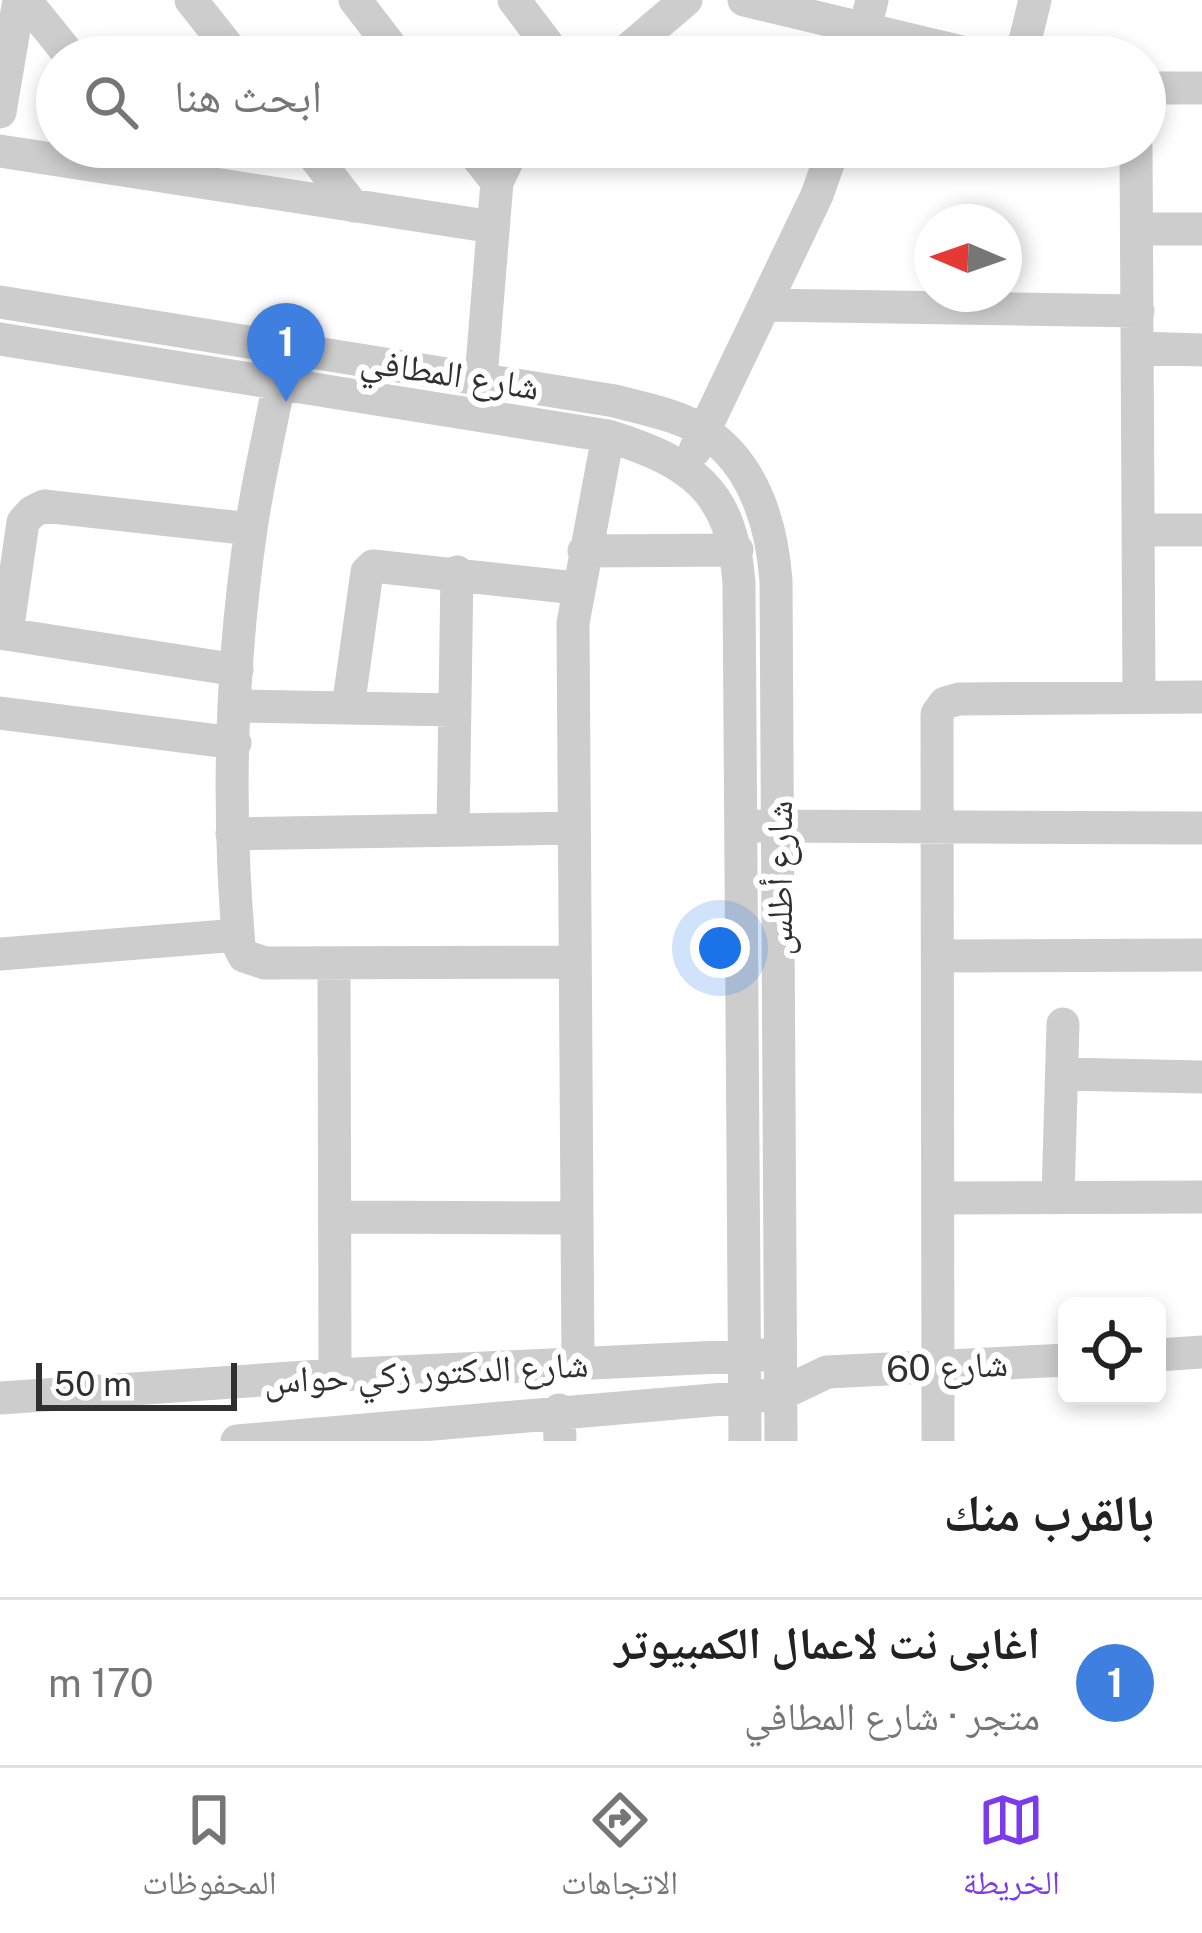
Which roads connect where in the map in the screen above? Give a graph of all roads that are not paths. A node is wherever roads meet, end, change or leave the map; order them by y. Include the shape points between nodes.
1 (22, 0) edge
2 (191, 0) edge
3 (355, 0) edge
4 (514, 0) edge
5 (686, 0) edge
6 (744, 0) edge
7 (1035, 0) edge
8 (865, 28) edge
9 (53, 36) edge
10 (219, 36) edge
11 (383, 36) edge
12 (541, 36) edge
13 (644, 36) edge
14 (898, 36) edge
15 (1026, 36) edge
16 (1166, 88) edge
17 (1202, 88) edge
18 (0, 112) edge
19 (0, 152) edge
20 (36, 158) edge
21 (103, 168) edge
22 (160, 168) edge
23 (323, 168) edge
24 (486, 168) edge
25 (504, 168) edge
26 (827, 168) edge
27 (1137, 168) edge
28 (168, 178) junction
29 (497, 182) junction
30 (353, 206) junction
31 (493, 227) junction
32 (1138, 229) junction
33 (1202, 229) edge
34 (0, 302) edge
35 (765, 305) junction
36 (1138, 311) junction
37 (0, 339) edge
38 (1138, 348) junction
39 (1202, 350) edge
40 (481, 377) junction
41 (280, 383) junction
42 (615, 400) joint
43 (704, 431) junction
44 (608, 436) junction
45 (687, 469) junction
46 (251, 529) junction
47 (1138, 530) junction
48 (1202, 530) edge
49 (736, 550) junction
50 (584, 551) junction
51 (457, 572) junction
52 (576, 588) junction
53 (3, 633) edge
54 (237, 670) junction
55 (1139, 697) junction
56 (1202, 697) edge
57 (236, 706) junction
58 (348, 708) junction
59 (455, 710) junction
60 (0, 713) edge
61 (235, 743) junction
62 (742, 826) junction
63 (780, 826) junction
64 (938, 827) junction
65 (574, 828) junction
66 (1202, 829) edge
67 (454, 830) junction
68 (232, 834) junction
69 (238, 935) junction
70 (0, 954) edge
71 (1202, 955) edge
72 (938, 956) junction
73 (575, 962) junction
74 (334, 963) junction
75 (1063, 1024) dead end
76 (1062, 1074) junction
77 (1202, 1077) edge
78 (1202, 1197) edge
79 (939, 1198) junction
80 (1058, 1198) junction
81 (335, 1217) junction
82 (577, 1219) junction
83 (1202, 1352) edge
84 (780, 1354) junction
85 (1166, 1354) edge
86 (745, 1356) junction
87 (1058, 1360) edge
88 (578, 1364) junction
89 (937, 1367) junction
90 (827, 1372) junction
91 (335, 1375) junction
92 (295, 1379) junction
93 (781, 1394) junction
94 (745, 1397) junction
95 (0, 1398) edge
96 (560, 1426) edge
97 (296, 1438) edge
98 (237, 1441) edge
99 (745, 1441) edge
100 (781, 1441) edge
101 (938, 1441) edge

1 - 9 street
1 - 18 street
2 - 10 street
3 - 11 street
4 - 12 street
5 - 13 street
6 - 8 street
7 - 15 street
8 - 14 street
16 - 17 street
19 - 20 street
21 - 28 street
22 - 28 street
23 - 30 street
24 - 29 street
25 - 29 street
26 - 35 street
27 - 32 street
28 - 30 street
29 - 31 street
30 - 31 street
31 - 40 street
32 - 33 street
32 - 36 street
34 - 40 street, شارع المطافي
35 - 36 street
35 - 43 street
36 - 38 street
37 - 41 street, شارع المطافي
38 - 39 street
38 - 47 street
40 - 42 street, شارع المطافي
41 - 44 street, شارع المطافي
41 - 46 street
42 - 43 street, شارع أطلس
43 - 45 street
43 - 63 street, شارع أطلس via 742,470 771,533
44 - 45 street, شارع أطلس
44 - 50 street
45 - 49 street, شارع أطلس via 710,492
46 - 53 street via 44,506 23,522
46 - 54 street
47 - 48 street
47 - 55 street
49 - 50 street
49 - 62 street, شارع أطلس
50 - 52 street
51 - 52 street
51 - 58 street via 369,568
51 - 59 street
52 - 65 street
53 - 54 street
54 - 57 street
55 - 56 street
55 - 64 street via 946,703 938,714
57 - 58 street
57 - 61 street
58 - 59 street
59 - 67 street
60 - 61 street
61 - 68 street
62 - 63 street
62 - 86 street, شارع أطلس
63 - 64 street
63 - 84 street, شارع أطلس
64 - 66 street
64 - 72 street
65 - 67 street
65 - 73 street
67 - 68 street
68 - 69 street
69 - 70 street
69 - 74 street via 254,962
71 - 72 street
72 - 79 street
73 - 74 street
73 - 82 street
74 - 81 street
75 - 76 street
76 - 77 street
76 - 80 street
78 - 80 street
79 - 80 street
79 - 89 street
81 - 82 street
81 - 91 street
82 - 88 street
83 - 85 street
84 - 86 street, شارع الدكتور زكي حواس
84 - 90 street, شارع 60
84 - 93 street, شارع أطلس
86 - 88 street, شارع الدكتور زكي حواس
86 - 94 street, شارع أطلس
87 - 89 street, شارع 60
88 - 91 street, شارع الدكتور زكي حواس
89 - 90 street, شارع 60
89 - 101 street
90 - 93 street, شارع 60
91 - 92 street, شارع الدكتور زكي حواس
92 - 95 street, شارع الدكتور زكي حواس
92 - 97 street
93 - 94 street, شارع الدكتور زكي حواس
93 - 100 street, شارع أطلس
94 - 96 street, شارع الدكتور زكي حواس
94 - 99 street, شارع أطلس
96 - 97 street, شارع الدكتور زكي حواس
97 - 98 street, شارع الدكتور زكي حواس

